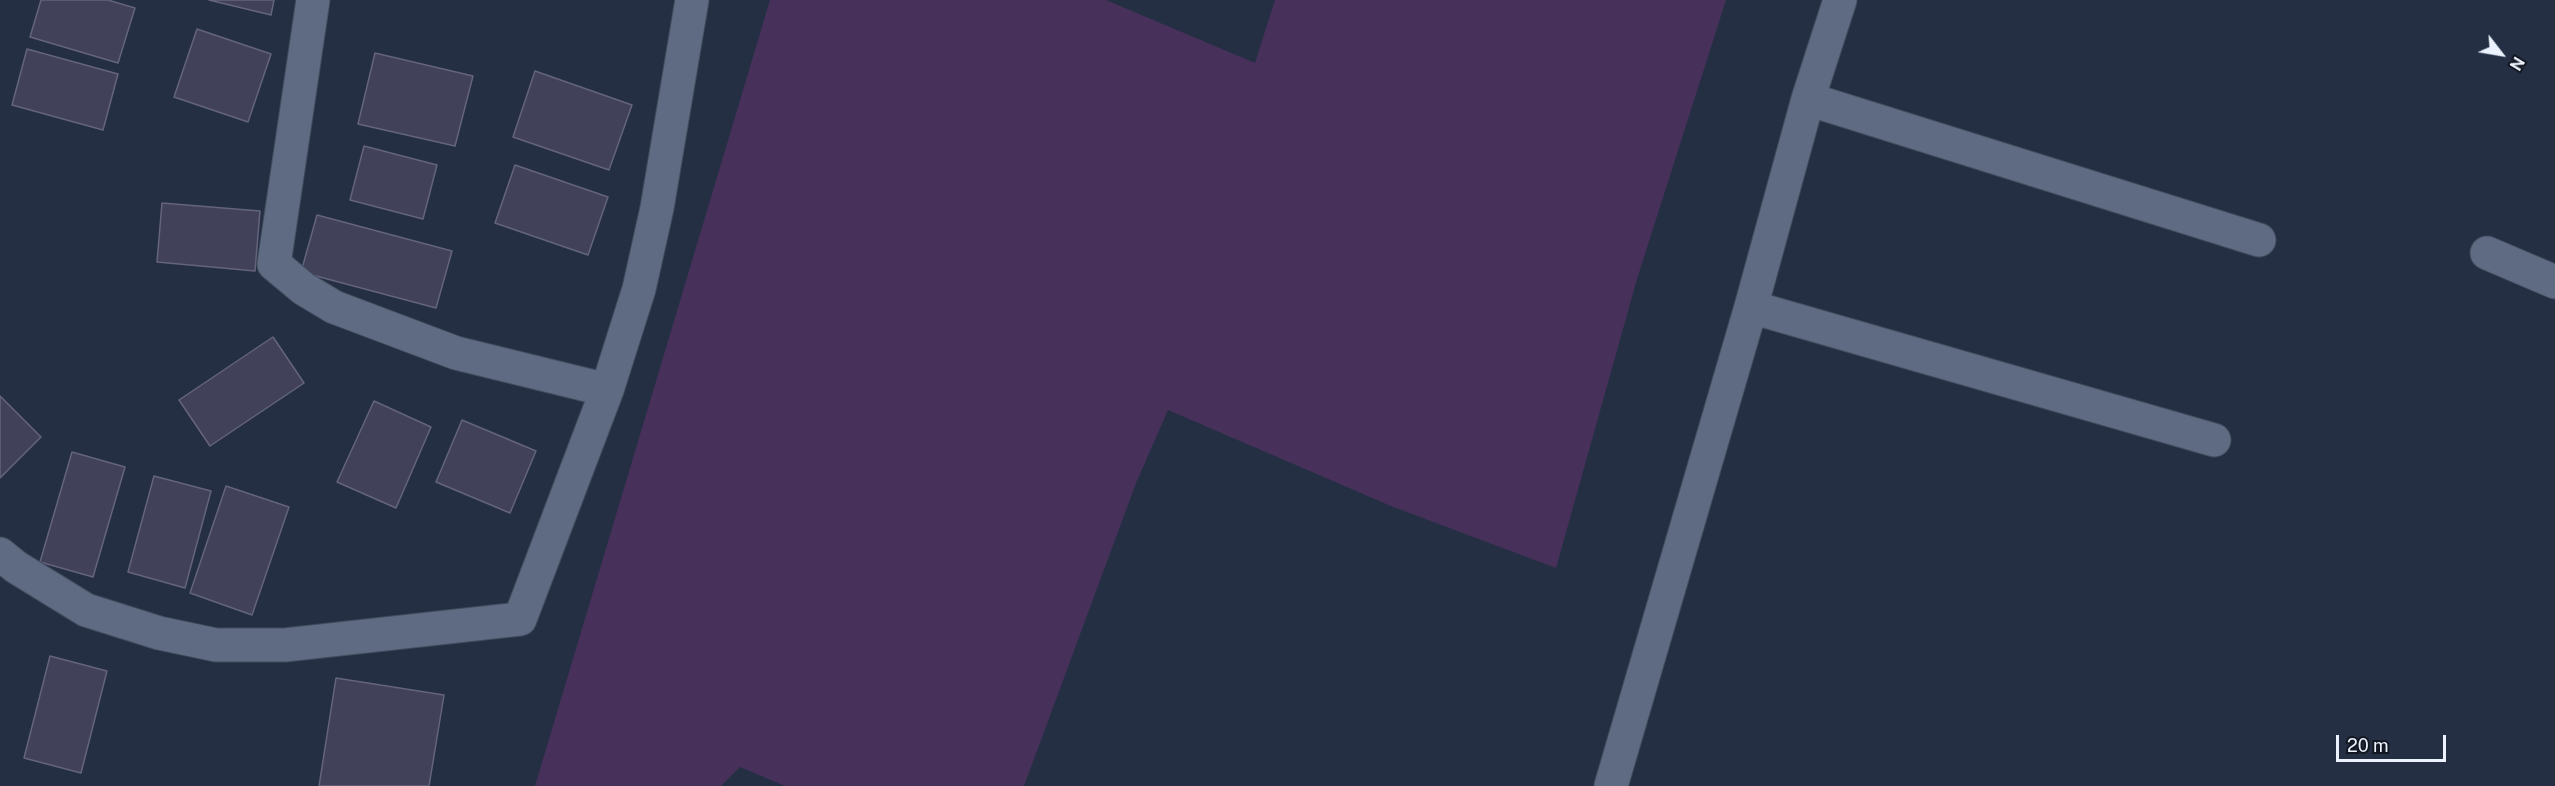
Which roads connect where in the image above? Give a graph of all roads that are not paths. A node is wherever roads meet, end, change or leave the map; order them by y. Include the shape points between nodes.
1 (313, 0) edge
2 (692, 0) edge
3 (1840, 0) edge
4 (1808, 99) junction
5 (2259, 240) dead end
6 (2487, 253) dead end
7 (2555, 282) edge
8 (1751, 307) junction
9 (607, 390) junction
10 (2214, 440) dead end
11 (0, 554) edge
12 (1611, 786) edge

1 - 9 street via 274,264 334,307 445,349
2 - 9 street via 659,197 639,289
3 - 4 street
4 - 5 street
4 - 8 street
6 - 7 street
8 - 10 street
8 - 12 street
9 - 11 street via 520,619 285,645 216,645 159,633 86,610

